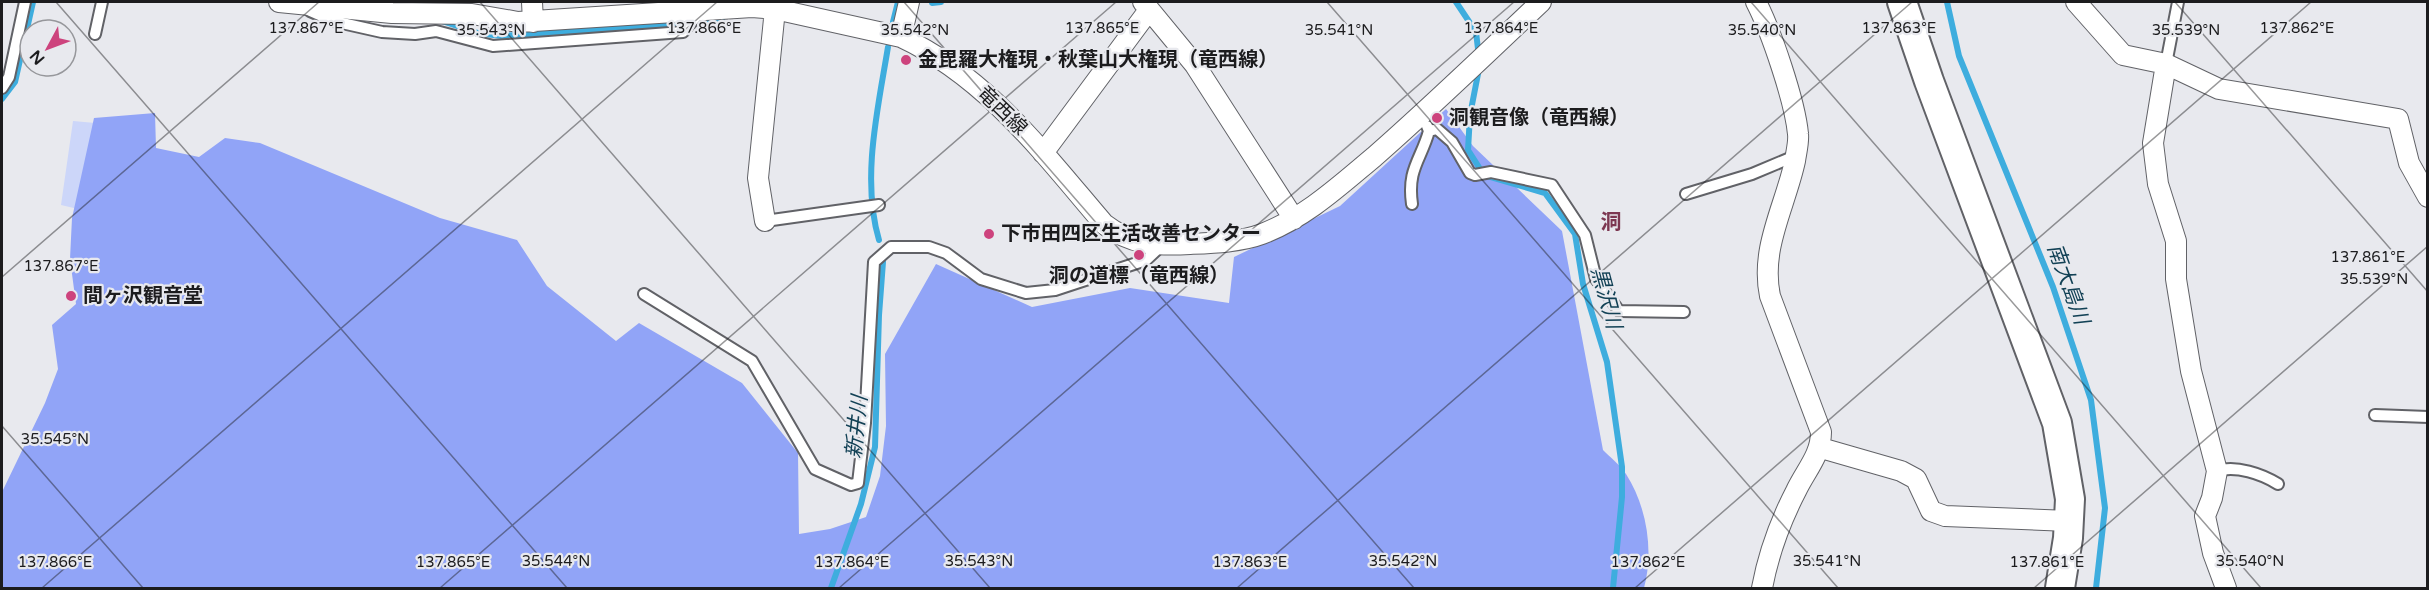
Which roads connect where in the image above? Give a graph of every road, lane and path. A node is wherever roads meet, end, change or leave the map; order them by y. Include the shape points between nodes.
1 (26, 2) edge
2 (102, 2) edge
3 (532, 2) edge
4 (909, 2) edge
5 (1541, 2) edge
6 (1756, 2) edge
7 (1902, 2) edge
8 (2076, 2) edge
9 (2178, 2) edge
10 (286, 3) edge
11 (1146, 6) edge
12 (709, 8) edge
13 (776, 9) junction
14 (533, 22) junction
15 (95, 34) dead end
16 (901, 37) junction
17 (2166, 64) junction
18 (2, 88) edge
19 (1426, 123) junction
20 (1043, 153) junction
21 (1795, 156) junction
22 (1686, 194) dead end
23 (2427, 197) edge
24 (1412, 204) dead end
25 (874, 205) dead end
26 (1294, 219) junction
27 (765, 221) joint
28 (1162, 245) junction
29 (644, 294) dead end
30 (1684, 312) dead end
31 (2375, 415) dead end
32 (2427, 417) edge
33 (1821, 448) junction
34 (2217, 471) junction
35 (2278, 484) dead end
36 (2069, 521) junction
37 (1762, 588) edge
38 (2060, 588) edge
39 (2226, 588) edge

1 - 18 lane via 9,77
2 - 15 lane
3 - 14 street
4 - 16 street
5 - 19 street, 竜西線
6 - 21 street via 1791,99 1798,135
7 - 36 street via 2057,423 2067,476
8 - 17 street via 2123,55
9 - 17 lane
10 - 12 lane via 333,21 382,32 436,31 493,46 684,31
10 - 14 street, 竜西線
11 - 20 street
11 - 26 street via 1195,65
12 - 13 street, 竜西線
12 - 14 street, 竜西線
13 - 16 street, 竜西線
13 - 27 street via 758,178
16 - 20 street, 竜西線 via 991,97
17 - 23 street via 2219,89 2398,119 2409,163
17 - 34 street via 2152,143 2158,184 2176,241 2176,279 2191,371
19 - 24 lane via 1412,175
19 - 26 street, 竜西線
19 - 30 lane via 1446,134 1470,173 1491,172 1552,185 1585,235 1596,279 1619,311
20 - 28 street, 竜西線 via 1104,224 1141,244
21 - 22 lane
21 - 33 street via 1767,252 1766,275 1770,296 1821,432
25 - 27 lane
26 - 28 street, 竜西線 via 1260,235 1202,244
28 - 29 lane via 1146,260 1055,290 1026,293 981,279 937,250 891,247 874,262 865,423 858,483 851,485 815,469 752,361
31 - 32 lane
33 - 36 street via 1916,479 1931,511 1945,516
33 - 37 street via 1796,491
34 - 35 lane via 2226,468 2246,472
34 - 39 street via 2205,516
36 - 38 street

